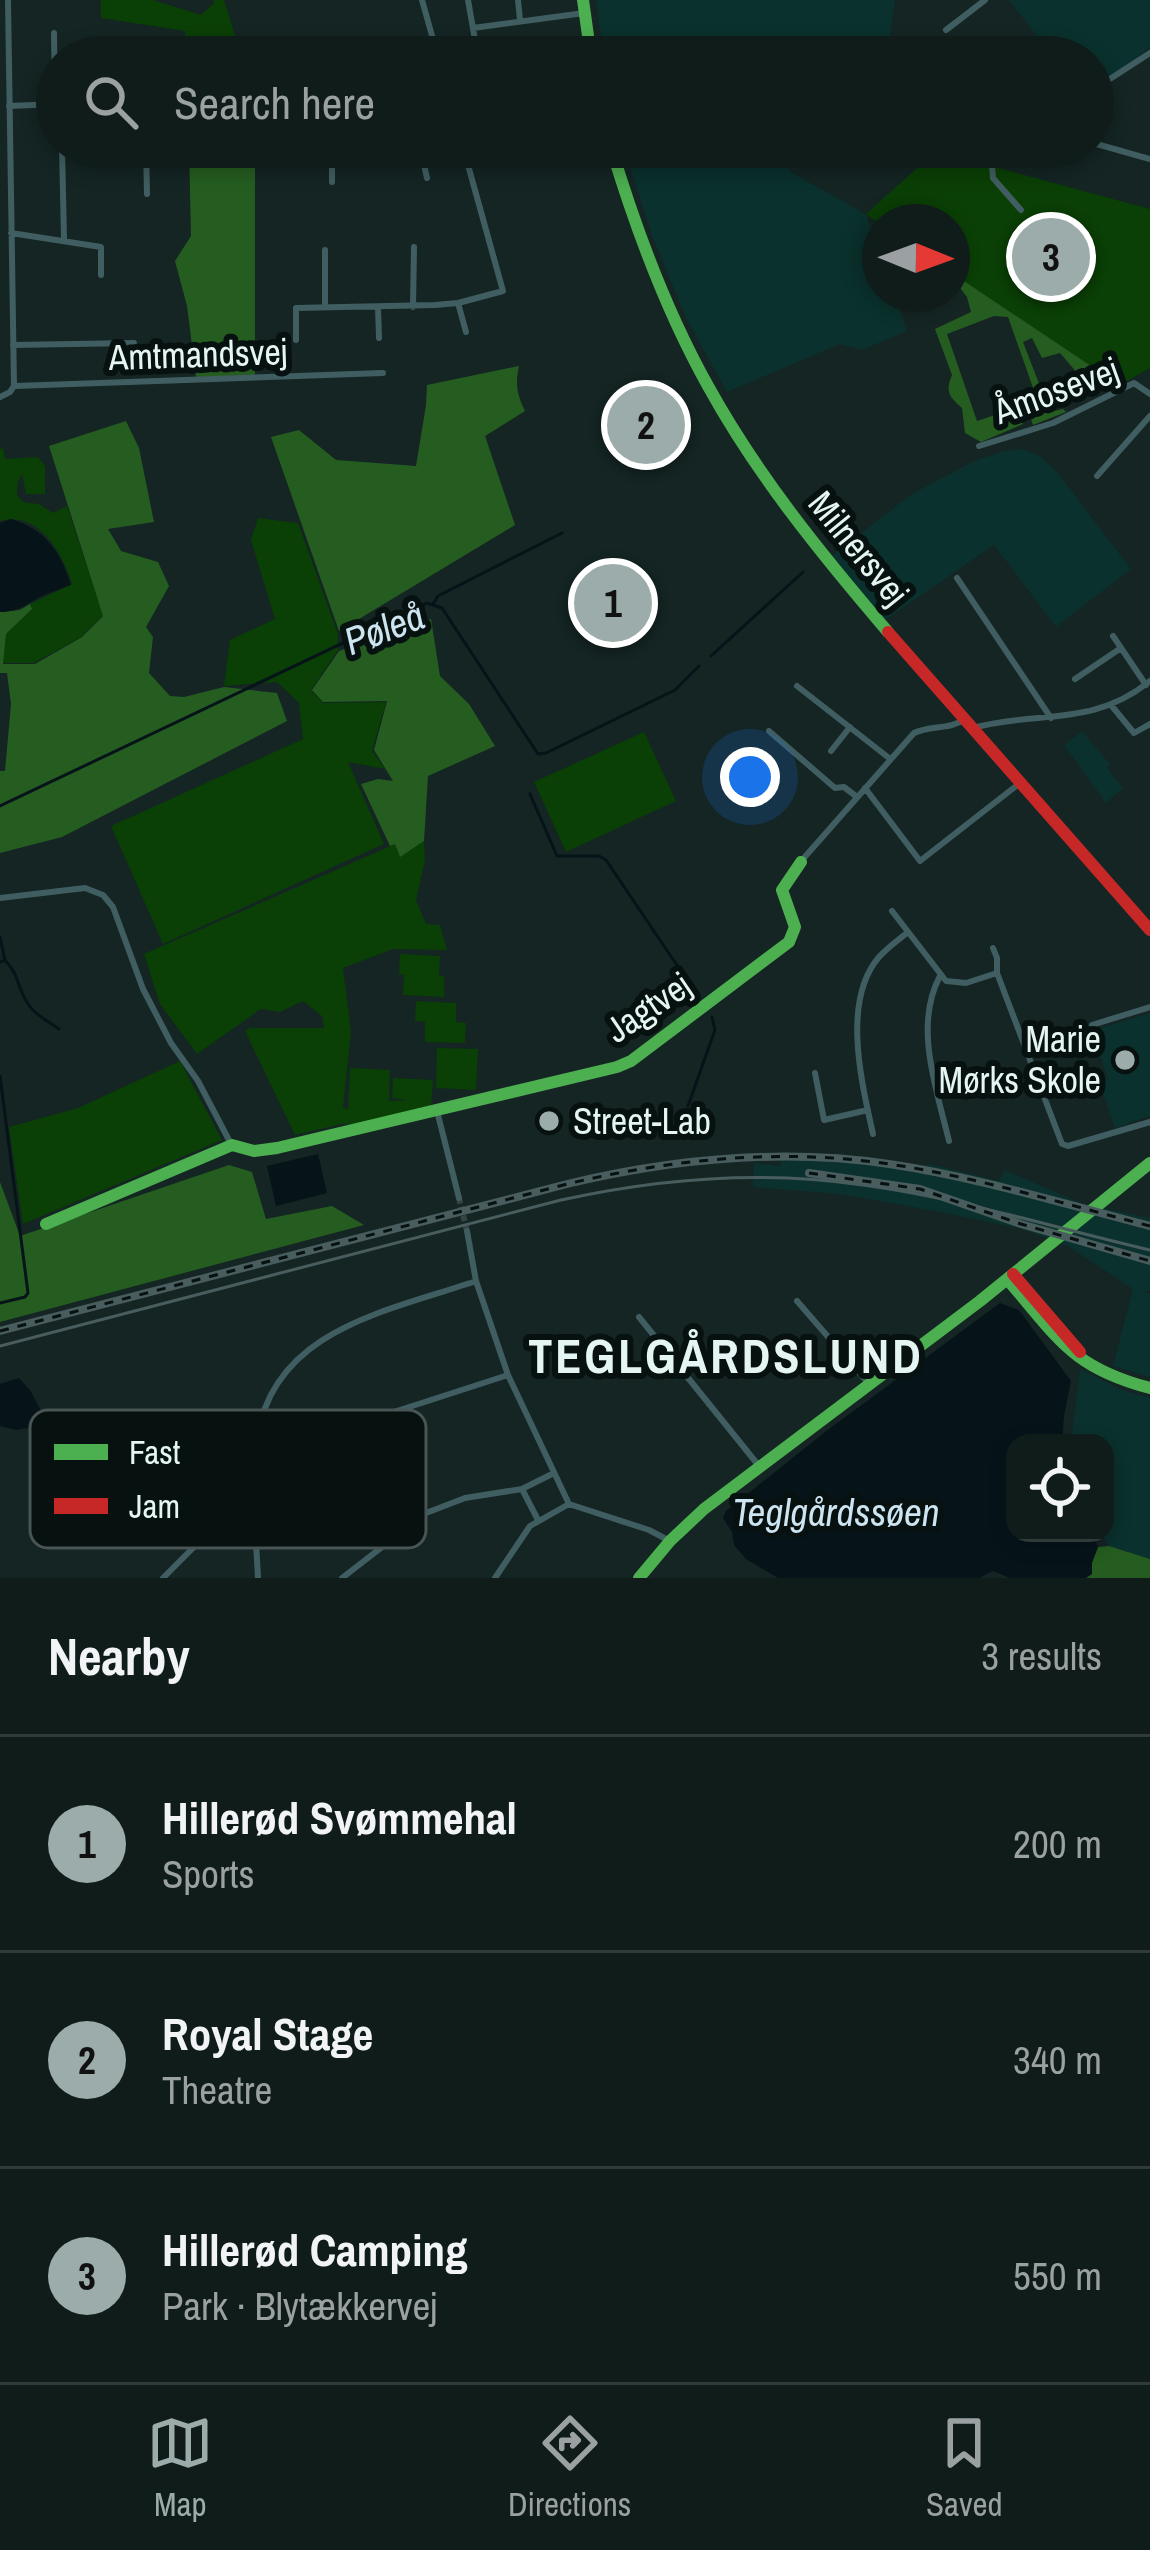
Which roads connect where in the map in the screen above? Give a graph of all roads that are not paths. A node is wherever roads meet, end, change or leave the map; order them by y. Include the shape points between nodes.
1 (8, 0) edge
2 (422, 0) edge
3 (469, 0) edge
4 (518, 0) edge
5 (985, 0) edge
6 (584, 6) edge
7 (520, 22) junction
8 (473, 28) junction
9 (4, 29) edge
10 (946, 30) dead end
11 (54, 33) dead end
12 (54, 36) edge
13 (432, 36) edge
14 (474, 36) edge
15 (588, 36) edge
16 (1150, 53) edge
17 (1114, 76) edge
18 (36, 105) edge
19 (9, 106) junction
20 (1114, 149) edge
21 (1150, 159) edge
22 (62, 168) edge
23 (146, 168) edge
24 (332, 168) edge
25 (425, 168) edge
26 (469, 168) edge
27 (618, 168) edge
28 (992, 168) edge
29 (427, 178) dead end
30 (332, 182) dead end
31 (147, 194) dead end
32 (0, 202) edge
33 (12, 204) junction
34 (1022, 210) dead end
35 (11, 233) junction
36 (64, 241) junction
37 (414, 247) dead end
38 (325, 250) dead end
39 (101, 275) dead end
40 (458, 303) junction
41 (378, 307) junction
42 (412, 307) junction
43 (325, 308) junction
44 (466, 332) dead end
45 (379, 338) dead end
46 (296, 340) dead end
47 (134, 343) dead end
48 (13, 344) junction
49 (383, 373) dead end
50 (14, 386) junction
51 (1150, 394) edge
52 (0, 397) edge
53 (1150, 416) edge
54 (979, 446) dead end
55 (1097, 476) dead end
56 (957, 578) dead end
57 (1113, 636) dead end
58 (1121, 648) junction
59 (1075, 679) dead end
60 (1148, 683) edge
61 (797, 686) dead end
62 (1111, 705) junction
63 (1051, 718) junction
64 (969, 724) junction
65 (1150, 724) edge
66 (850, 727) junction
67 (769, 731) dead end
68 (831, 751) dead end
69 (890, 758) junction
70 (1021, 783) junction
71 (865, 788) junction
72 (857, 797) junction
73 (802, 860) joint
74 (0, 898) edge
75 (892, 911) dead end
76 (1150, 930) edge
77 (908, 932) junction
78 (993, 948) dead end
79 (997, 973) junction
80 (940, 976) junction
81 (1150, 1006) edge
82 (1093, 1025) dead end
83 (815, 1073) dead end
84 (868, 1110) junction
85 (437, 1111) junction
86 (1150, 1122) edge
87 (873, 1134) dead end
88 (950, 1141) dead end
89 (232, 1145) junction
90 (1150, 1163) edge
91 (459, 1198) tunnel mouth
92 (46, 1224) dead end
93 (467, 1232) tunnel mouth
94 (1010, 1276) junction
95 (476, 1280) junction
96 (797, 1301) dead end
97 (640, 1317) dead end
98 (508, 1375) junction
99 (869, 1384) junction
100 (1150, 1388) edge
101 (264, 1410) edge
102 (400, 1410) edge
103 (759, 1466) junction
104 (554, 1473) junction
105 (522, 1489) junction
106 (569, 1504) junction
107 (426, 1513) edge
108 (538, 1520) junction
109 (670, 1541) junction
110 (193, 1548) edge
111 (257, 1548) edge
112 (381, 1548) edge
113 (163, 1578) edge
114 (258, 1578) edge
115 (342, 1578) edge
116 (495, 1578) edge
117 (639, 1578) edge

1 - 9 street
2 - 13 street
3 - 8 street
4 - 7 street
5 - 10 street
6 - 7 street
6 - 15 street
7 - 8 street
8 - 14 street
9 - 19 street
11 - 12 street
16 - 17 street
18 - 19 street
19 - 33 street
20 - 21 street
22 - 36 street
23 - 31 street
24 - 30 street
25 - 29 street
26 - 40 street via 503,290
27 - 64 street, Milnersvej via 654,272 728,421 814,545
28 - 34 street
32 - 33 street
33 - 35 street
35 - 36 street
35 - 48 street
36 - 39 street via 101,247
37 - 42 street
38 - 43 street
40 - 42 street
40 - 44 street
41 - 42 street
41 - 43 street
41 - 45 street
43 - 46 street via 296,308
47 - 48 street
48 - 50 street
49 - 50 street, Amtmandsvej
50 - 52 street
51 - 54 street, Åmosevej via 1134,383 1053,423
53 - 55 street
56 - 63 street
57 - 58 street
58 - 59 street
58 - 60 street
60 - 62 street
61 - 66 street
62 - 63 street
62 - 65 street via 1134,733
63 - 64 street
64 - 69 street via 922,729
64 - 70 street, Milnersvej
66 - 68 street
66 - 69 street
67 - 72 street
69 - 71 street
70 - 71 street via 920,861
70 - 76 street, Milnersvej
71 - 72 street
72 - 73 street
73 - 85 street, Jagtvej via 782,890 795,927 789,942 631,1061
74 - 89 street via 85,888 103,895 170,1043
75 - 77 street
77 - 80 street
77 - 84 street via 878,958 864,987 857,1032
78 - 79 street
79 - 80 street via 961,983
79 - 86 street via 1062,1144
80 - 88 street via 928,1035
81 - 82 street
83 - 84 street via 824,1120
84 - 87 street
85 - 89 street, Jagtvej via 277,1148
85 - 91 street
89 - 92 street, Jagtvej
90 - 94 street
93 - 95 street
94 - 99 street
94 - 100 street via 1089,1362
95 - 98 street
95 - 101 street via 323,1338 285,1372
96 - 99 street
97 - 103 street
98 - 102 street
98 - 104 street
99 - 103 street
103 - 109 street
104 - 105 street
104 - 106 street
105 - 107 street
105 - 108 street
106 - 108 street
106 - 109 street
108 - 116 street
109 - 117 street
110 - 113 street
111 - 114 street
112 - 115 street

